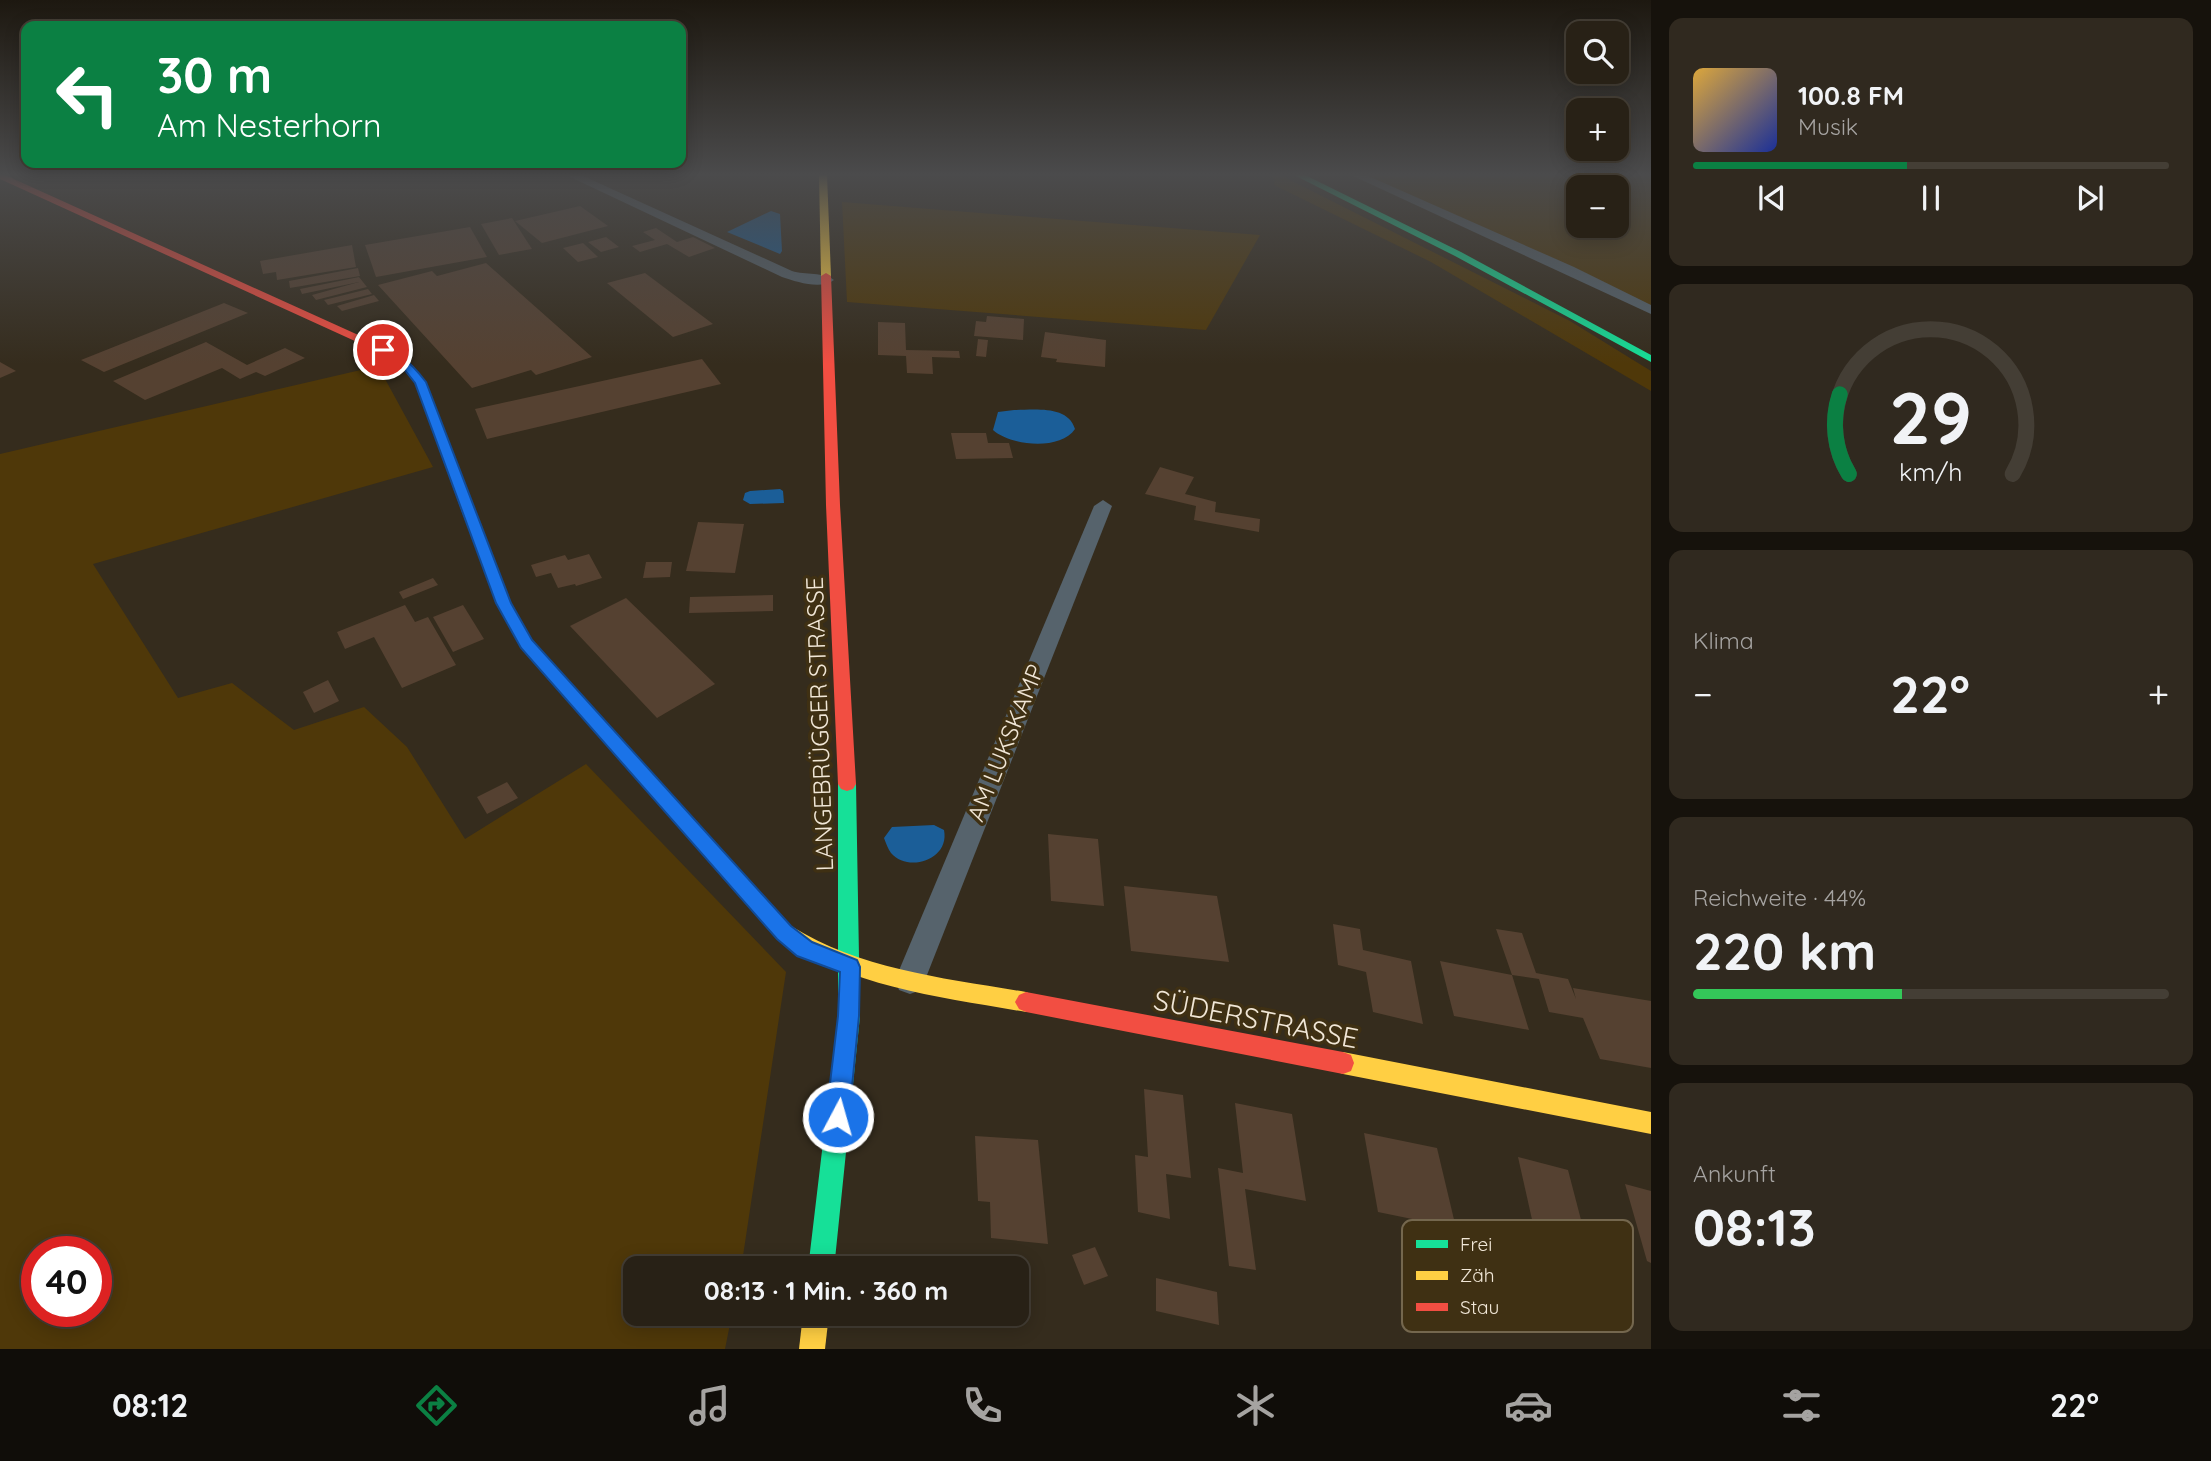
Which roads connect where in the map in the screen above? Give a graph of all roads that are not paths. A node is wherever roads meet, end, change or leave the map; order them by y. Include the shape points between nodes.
1 (136, 238) edge
2 (708, 238) edge
3 (825, 238) edge
4 (1426, 238) edge
5 (1448, 238) edge
6 (1497, 238) edge
7 (827, 280) junction
8 (1651, 310) edge
9 (1651, 343) edge
10 (1651, 359) edge
11 (1103, 506) dead end
12 (850, 967) junction
13 (910, 980) junction
14 (1651, 1123) edge
15 (822, 1256) edge
16 (815, 1326) edge
17 (812, 1349) edge

1 - 12 main road, SÜDERSTRASSE via 383,350 408,367 420,382 504,603 526,644 784,932 805,949
2 - 7 street via 787,274
3 - 7 main road, LANGEBRÜGGER STRASSE
4 - 10 main road
5 - 9 main road
6 - 8 street
7 - 12 main road, LANGEBRÜGGER STRASSE
11 - 13 street, AM LUKSKAMP
12 - 13 main road, SÜDERSTRASSE
12 - 15 main road, LANGEBRÜGGER STRASSE via 849,1016
13 - 14 main road, SÜDERSTRASSE
16 - 17 main road

